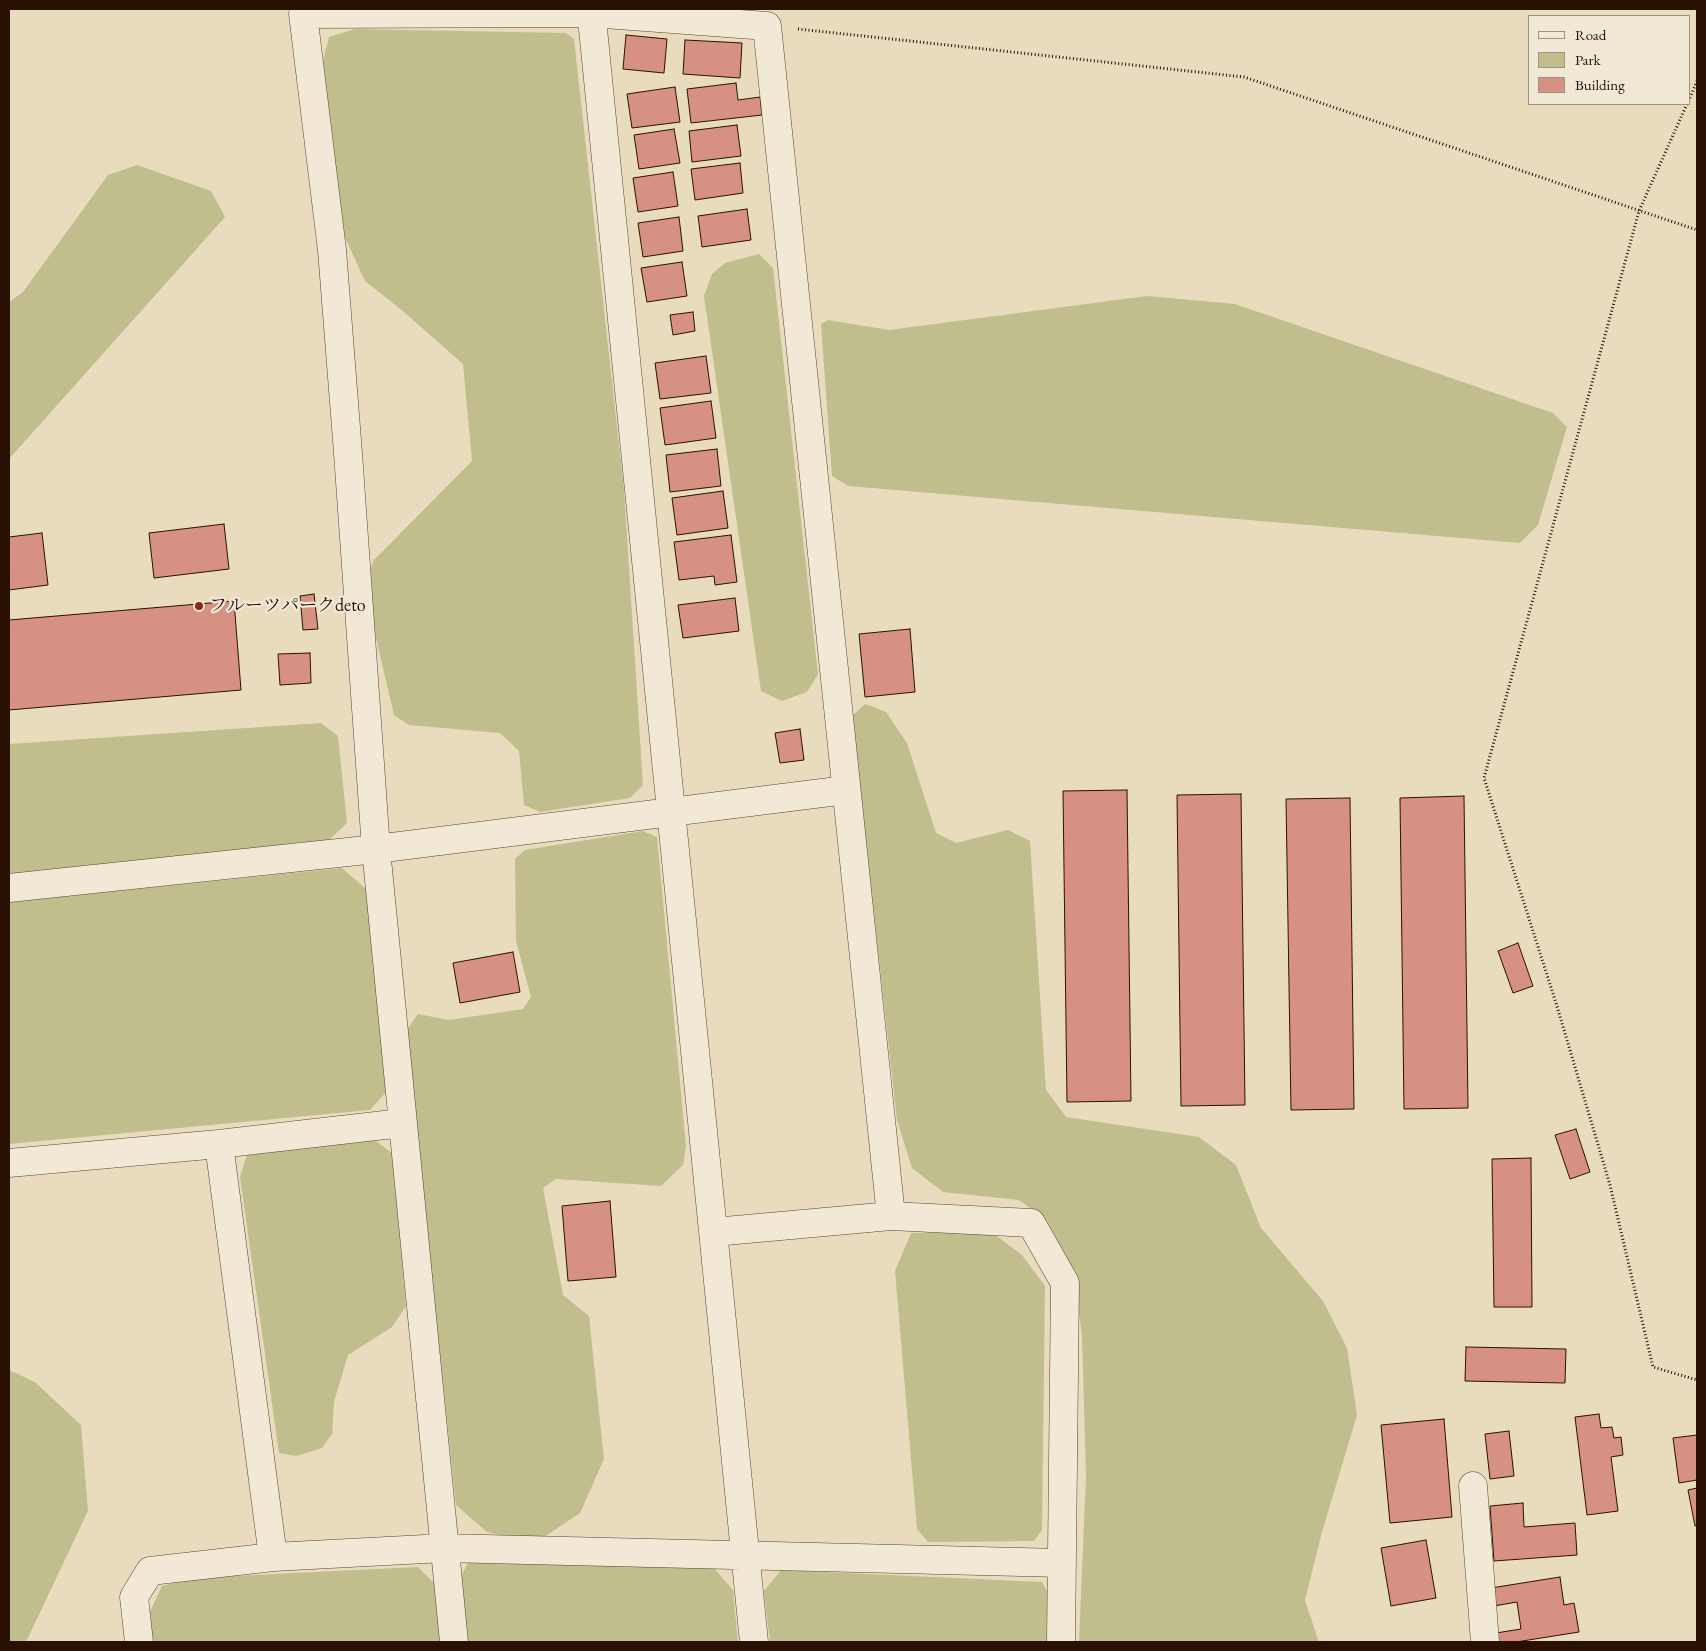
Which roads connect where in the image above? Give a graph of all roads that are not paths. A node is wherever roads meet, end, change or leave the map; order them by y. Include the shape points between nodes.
1 (591, 11) edge
2 (846, 790) junction
3 (670, 813) junction
4 (376, 849) junction
5 (9, 888) edge
6 (402, 1123) junction
7 (219, 1144) junction
8 (9, 1163) edge
9 (891, 1216) junction
10 (714, 1232) junction
11 (1473, 1486) dead end
12 (444, 1548) junction
13 (746, 1555) junction
14 (273, 1557) junction
15 (1062, 1563) junction
16 (138, 1642) edge
17 (454, 1642) edge
18 (754, 1642) edge
19 (1061, 1642) edge
20 (1485, 1642) edge

1 - 2 street via 767,26
1 - 3 street
1 - 4 street via 302,14 332,259
2 - 3 street
2 - 9 street
3 - 4 street
3 - 10 street
4 - 5 street
4 - 6 street
6 - 7 street
6 - 12 street
7 - 8 street
7 - 14 street
9 - 10 street
9 - 15 street via 1031,1223 1065,1283
10 - 13 street
11 - 20 street
12 - 13 street
12 - 14 street
12 - 17 street
13 - 15 street
13 - 18 street
14 - 16 street via 150,1571 134,1597
15 - 19 street

